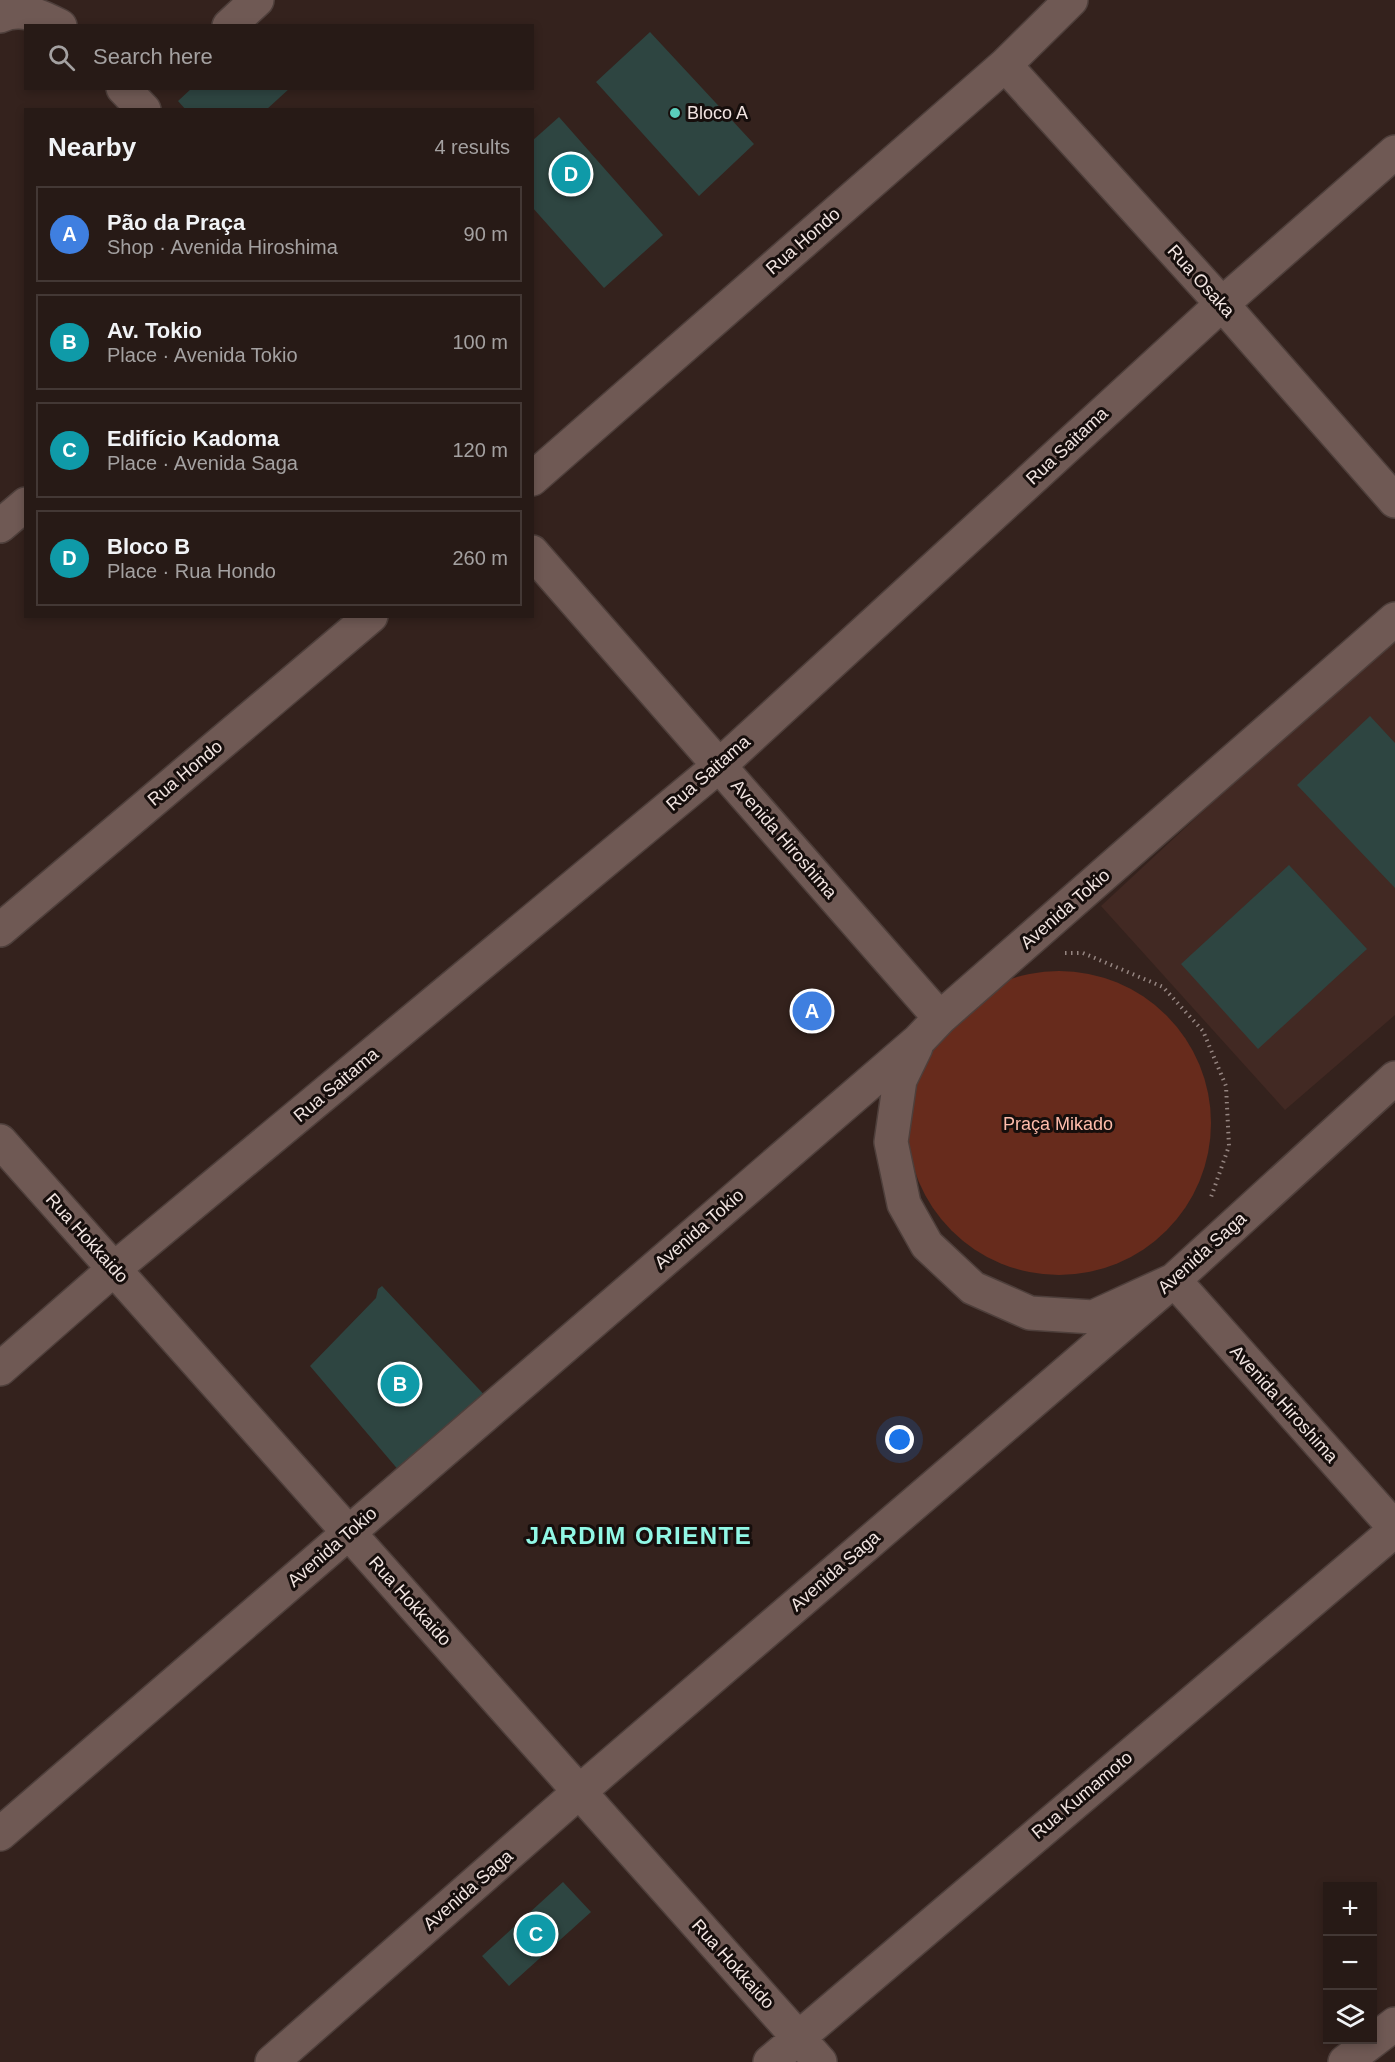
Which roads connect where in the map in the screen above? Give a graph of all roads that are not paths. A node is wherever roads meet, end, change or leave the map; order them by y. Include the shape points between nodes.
1 (257, 0) edge
2 (1071, 0) edge
3 (0, 16) edge
4 (56, 24) edge
5 (231, 24) edge
6 (1005, 65) junction
7 (1395, 152) edge
8 (1222, 304) junction
9 (534, 477) edge
10 (1395, 501) edge
11 (24, 506) edge
12 (0, 526) edge
13 (534, 554) edge
14 (369, 618) edge
15 (1395, 619) edge
16 (720, 765) junction
17 (0, 930) edge
18 (929, 1029) junction
19 (1395, 1078) edge
20 (0, 1141) edge
21 (114, 1269) junction
22 (1174, 1280) junction
23 (0, 1369) edge
24 (1395, 1529) edge
25 (348, 1532) junction
26 (579, 1792) junction
27 (0, 1834) edge
28 (1395, 2024) edge
29 (798, 2037) junction
30 (272, 2062) edge
31 (770, 2062) edge
32 (820, 2062) edge
33 (1345, 2062) edge

1 - 5 street
2 - 6 street, Rua Hondo
3 - 4 street via 29,12
6 - 8 street, Rua Osaka
6 - 9 street, Rua Hondo
7 - 8 street, Rua Saitama
8 - 10 street, Rua Osaka
8 - 16 street, Rua Saitama
11 - 12 street
13 - 16 street, Avenida Hiroshima
14 - 17 street, Rua Hondo
15 - 18 street, Avenida Tokio
16 - 18 street, Avenida Hiroshima
16 - 21 street, Rua Saitama
18 - 22 street via 900,1080 891,1142 904,1204 927,1245 973,1288 1030,1313 1093,1317
18 - 25 street, Avenida Tokio
19 - 22 street, Avenida Saga
20 - 21 street, Rua Hokkaido
21 - 23 street, Rua Saitama
21 - 25 street, Rua Hokkaido
22 - 24 street, Avenida Hiroshima
22 - 26 street, Avenida Saga
24 - 29 street, Rua Kumamoto
25 - 26 street, Rua Hokkaido
25 - 27 street, Avenida Tokio
26 - 29 street, Rua Hokkaido
26 - 30 street, Avenida Saga
28 - 33 street
29 - 31 street, Rua Kumamoto
29 - 32 street, Rua Hokkaido

